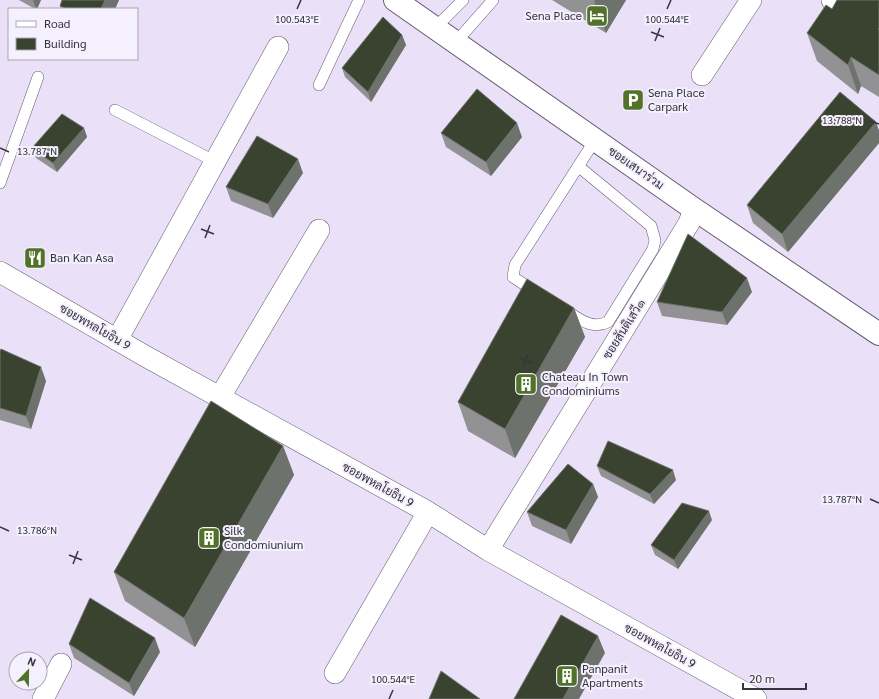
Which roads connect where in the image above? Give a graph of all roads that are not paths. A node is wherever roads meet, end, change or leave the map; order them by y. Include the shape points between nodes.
1 (359, 0) edge
2 (395, 0) edge
3 (462, 0) edge
4 (493, 0) edge
5 (751, 0) edge
6 (436, 28) junction
7 (456, 42) junction
8 (278, 47) dead end
9 (702, 75) dead end
10 (38, 77) dead end
11 (319, 85) dead end
12 (115, 110) dead end
13 (595, 140) junction
14 (216, 162) junction
15 (578, 166) junction
16 (0, 183) edge
17 (694, 209) junction
18 (319, 230) dead end
19 (0, 272) edge
20 (879, 334) edge
21 (117, 340) junction
22 (220, 397) junction
23 (428, 512) junction
24 (488, 550) junction
25 (61, 664) dead end
26 (335, 673) dead end
27 (43, 699) edge
28 (756, 699) edge

1 - 11 lane
2 - 6 street, ซอยเสนาร่วม
3 - 6 lane
4 - 7 lane
5 - 9 street
6 - 7 street, ซอยเสนาร่วม
7 - 13 street, ซอยเสนาร่วม
8 - 14 street
10 - 16 lane
12 - 14 lane
13 - 15 lane
13 - 17 street, ซอยเสนาร่วม
14 - 21 street
15 - 15 lane via 515,265 513,277 591,325 601,326 608,322 653,248 652,226
17 - 20 street, ซอยเสนาร่วม
17 - 24 street, ซอยสันติเสวี๑ via 689,223
18 - 22 street
19 - 21 street, ซอยพหลโยธิน 9
21 - 22 street, ซอยพหลโยธิน 9
22 - 23 street, ซอยพหลโยธิน 9
23 - 24 street, ซอยพหลโยธิน 9
23 - 26 street
24 - 28 street, ซอยพหลโยธิน 9
25 - 27 street

